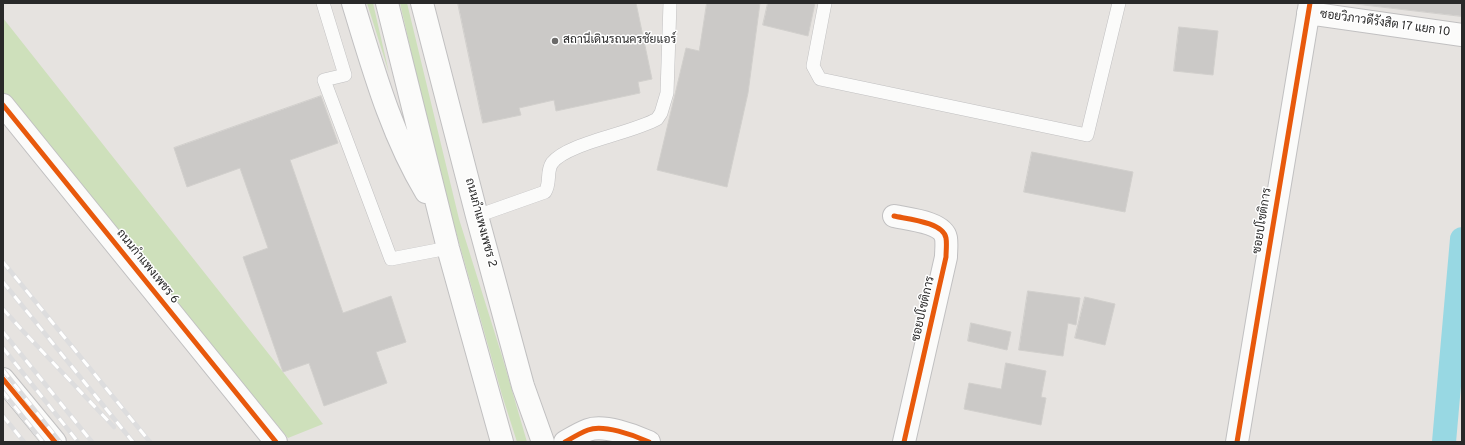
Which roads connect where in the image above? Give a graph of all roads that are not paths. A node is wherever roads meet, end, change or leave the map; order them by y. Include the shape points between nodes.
1 (323, 3) edge
2 (353, 3) edge
3 (387, 3) edge
4 (422, 3) edge
5 (670, 3) edge
6 (826, 3) edge
7 (1119, 3) edge
8 (1309, 8) edge
9 (1462, 35) edge
10 (3, 104) edge
11 (440, 215) junction
12 (477, 216) junction
13 (894, 216) dead end
14 (448, 248) junction
15 (3, 380) edge
16 (54, 442) edge
17 (276, 442) edge
18 (502, 442) edge
19 (543, 442) edge
20 (565, 442) edge
21 (649, 442) edge
22 (904, 442) edge
23 (1237, 442) edge

1 - 14 lane via 345,75 324,80 391,259
2 - 11 street via 395,130 415,174
3 - 11 street
4 - 12 street, ถนนกำแพงเพชร 2
5 - 12 lane via 667,93 657,119 578,147 559,157 550,166 548,188 545,192
6 - 7 lane via 813,66 820,79 1087,135
8 - 9 street, ซอยวิภาวดีรังสิต 17 แยก 10
8 - 23 street, ซอยปโชติการ
10 - 17 street, ถนนกำแพงเพชร 6
11 - 14 street
12 - 19 street, ถนนกำแพงเพชร 2 via 523,386
13 - 22 street, ซอยปโชติการ via 925,222 941,229 946,237 946,257
14 - 18 street
15 - 16 street
20 - 21 street via 589,430 606,429 637,436

